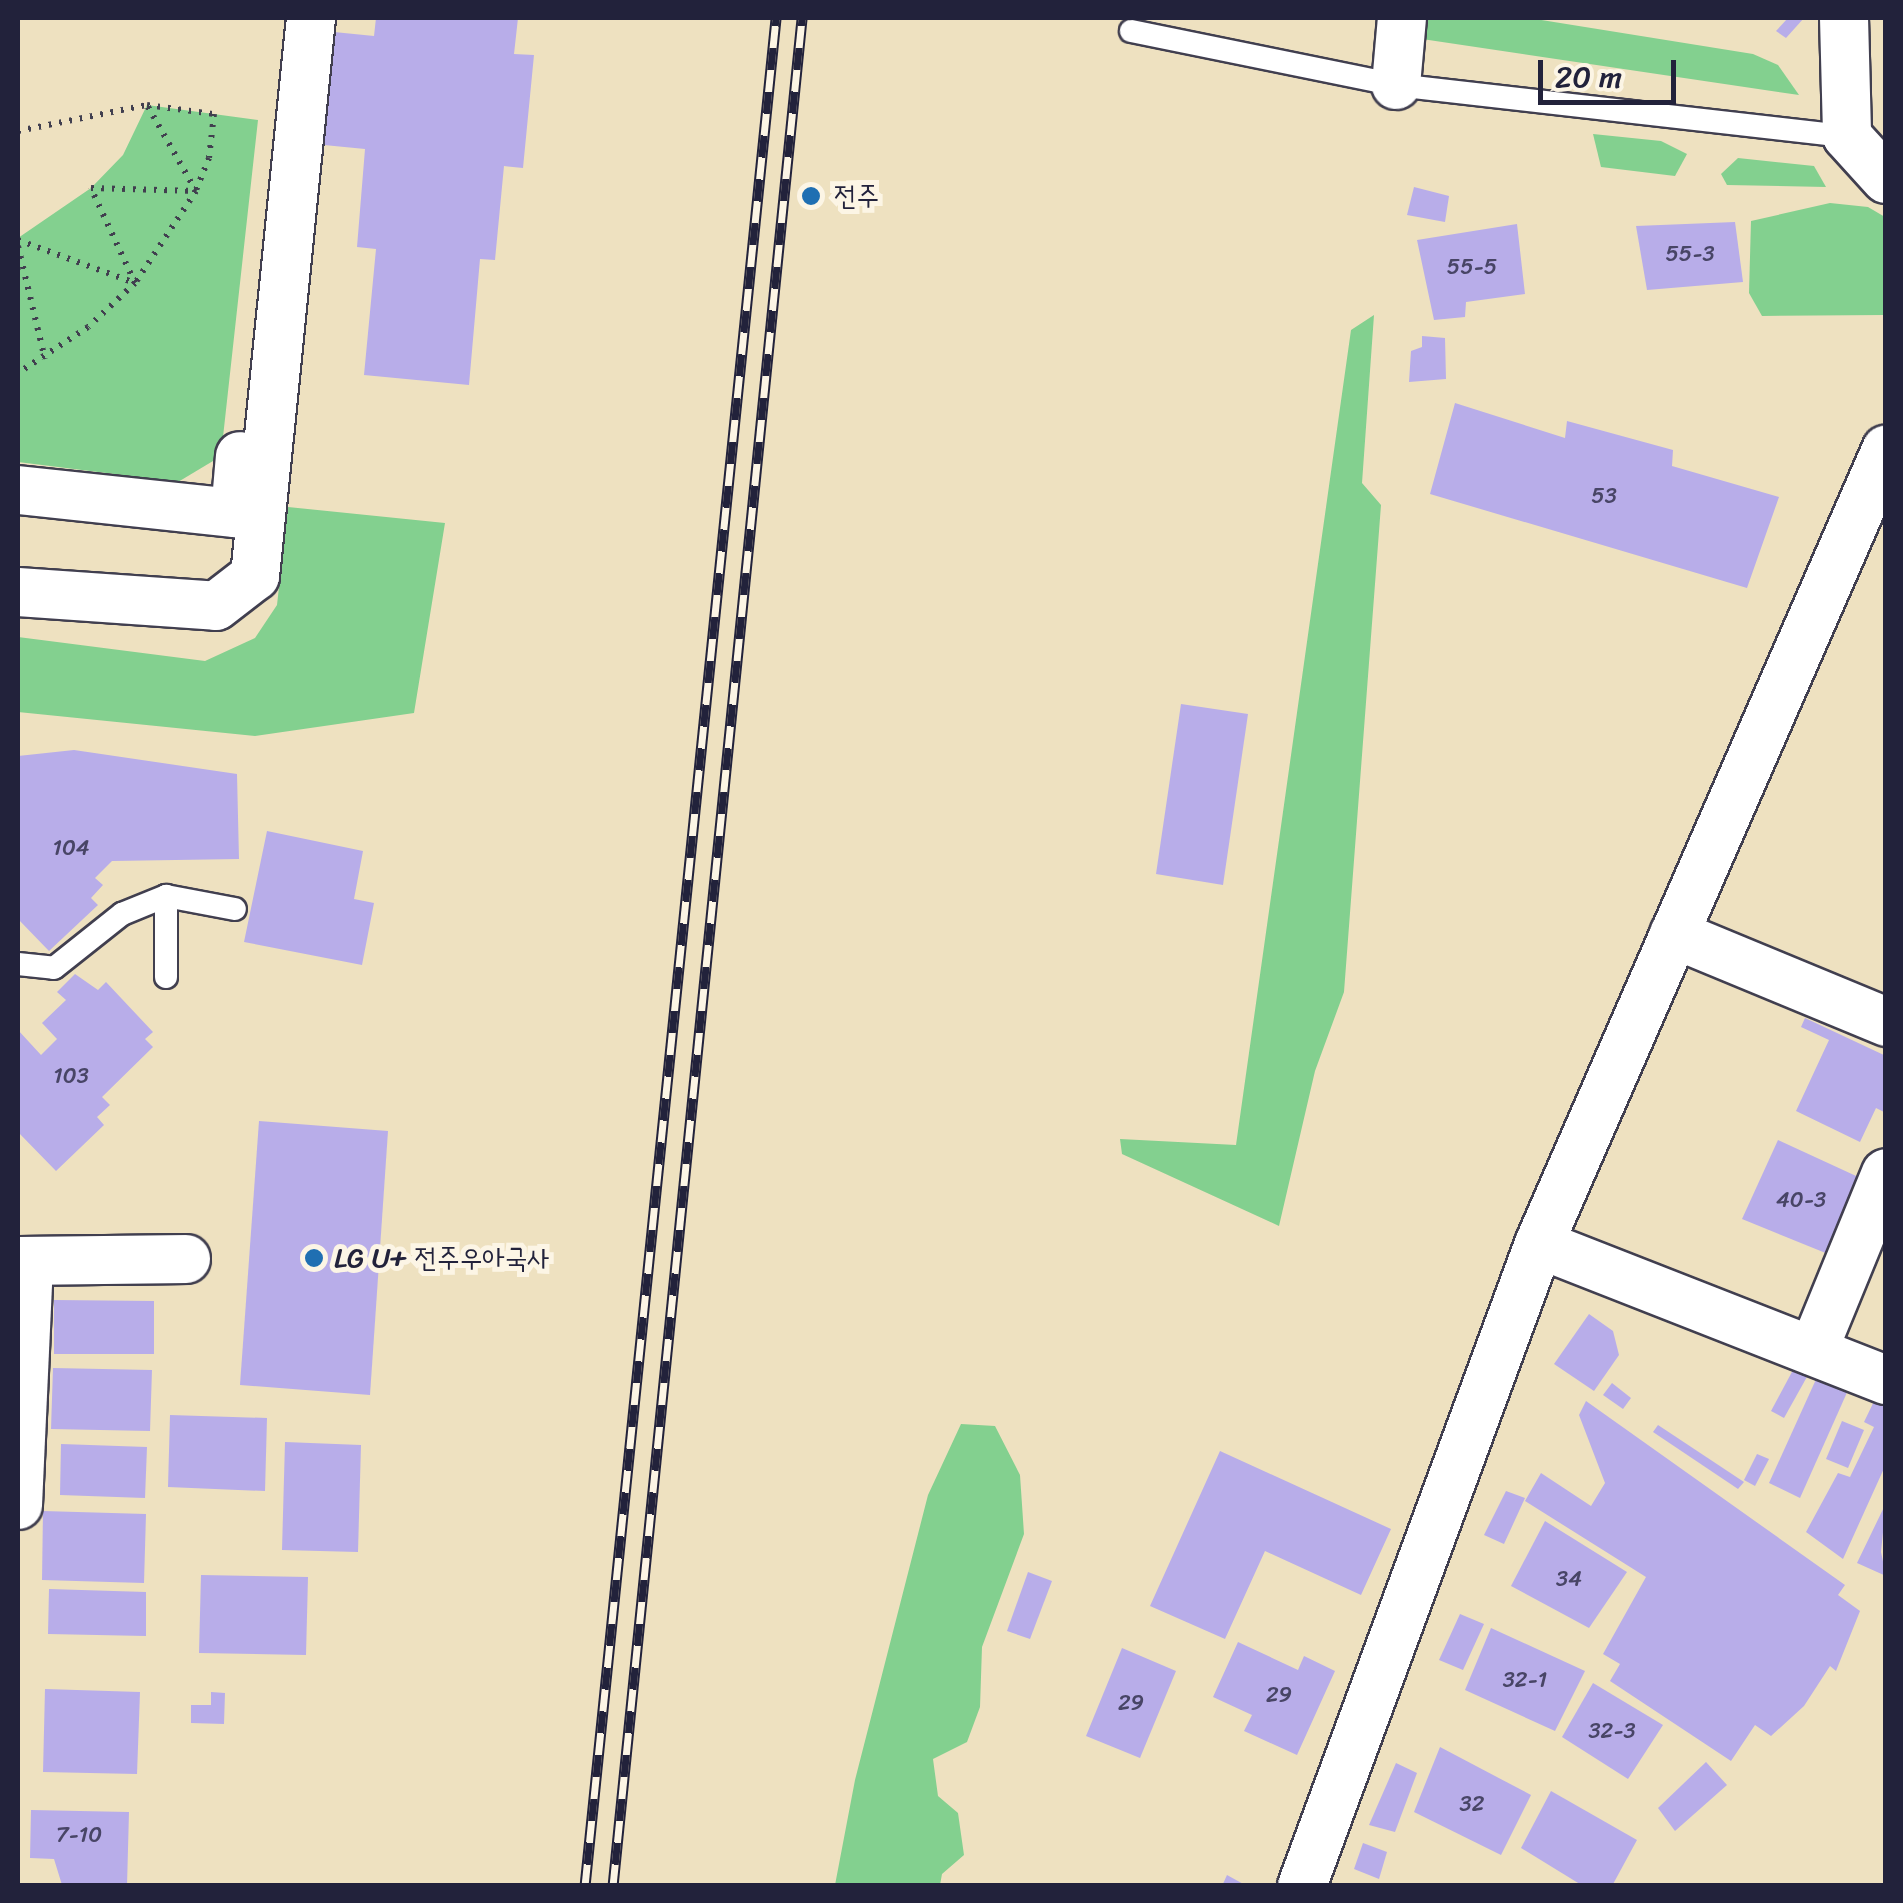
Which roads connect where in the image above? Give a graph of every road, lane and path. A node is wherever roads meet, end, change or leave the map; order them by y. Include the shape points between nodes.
1 (279, 18) edge
2 (310, 18) edge
3 (1402, 18) edge
4 (1844, 18) edge
5 (1132, 30) dead end
6 (1396, 85) junction
7 (148, 105) junction
8 (18, 131) edge
9 (1847, 136) junction
10 (1886, 179) edge
11 (196, 191) junction
12 (18, 243) edge
13 (134, 283) junction
14 (45, 359) junction
15 (18, 373) edge
16 (1886, 450) edge
17 (18, 490) edge
18 (18, 592) edge
19 (166, 896) junction
20 (235, 908) dead end
21 (1674, 934) junction
22 (18, 964) edge
23 (166, 977) dead end
24 (1886, 1022) edge
25 (1886, 1173) edge
26 (1539, 1244) junction
27 (186, 1259) dead end
28 (23, 1261) edge
29 (1813, 1351) junction
30 (1886, 1380) edge
31 (18, 1505) edge
32 (1302, 1886) edge

1 - 17 street via 235,513
2 - 18 street via 255,576 216,606
3 - 6 street
4 - 9 street
5 - 6 lane
6 - 9 lane
7 - 8 path
7 - 11 path
7 - 11 path via 214,114 209,158
9 - 10 street
11 - 13 path
11 - 13 path via 91,188
12 - 13 path
12 - 14 path
13 - 14 path
14 - 15 path
16 - 21 street
19 - 20 lane
19 - 22 lane via 122,914 54,968
19 - 23 lane
21 - 24 street
21 - 26 street
25 - 29 street
26 - 29 street
26 - 32 street
27 - 28 street
28 - 31 street
29 - 30 street

